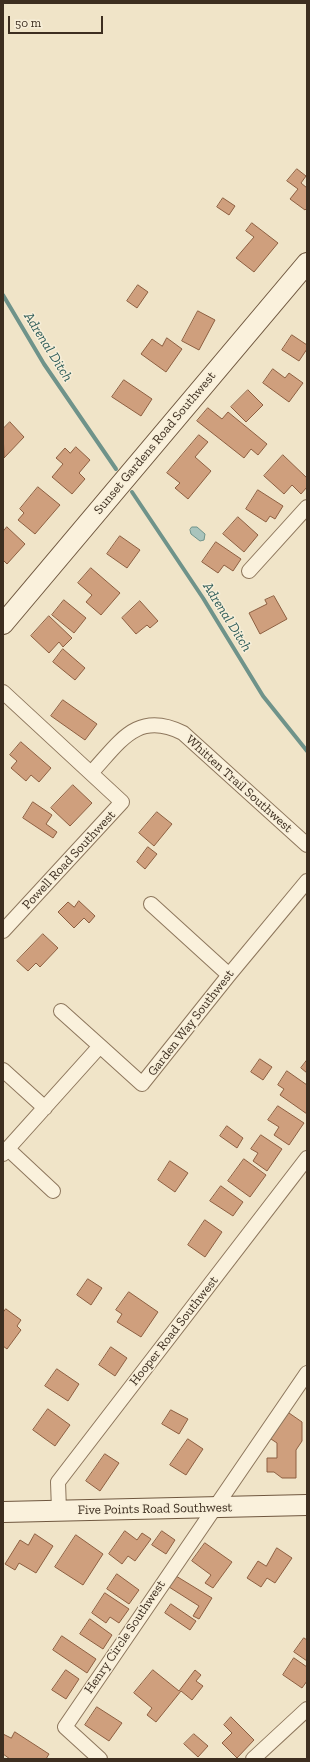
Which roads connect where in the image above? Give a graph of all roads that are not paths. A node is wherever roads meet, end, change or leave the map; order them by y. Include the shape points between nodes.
1 (307, 263) edge
2 (307, 507) edge
3 (249, 572) dead end
4 (3, 624) edge
5 (3, 692) edge
6 (92, 773) junction
7 (307, 845) edge
8 (307, 881) edge
9 (151, 904) dead end
10 (3, 931) edge
11 (229, 975) junction
12 (61, 1011) dead end
13 (100, 1046) junction
14 (3, 1070) edge
15 (45, 1108) junction
16 (6, 1151) edge
17 (307, 1158) edge
18 (53, 1191) dead end
19 (307, 1373) edge
20 (307, 1505) edge
21 (214, 1508) junction
22 (59, 1510) junction
23 (3, 1512) edge
24 (307, 1709) edge
25 (100, 1759) edge
26 (253, 1759) edge

1 - 4 street, Sunset Gardens Road Southwest
2 - 3 street
5 - 6 street, Powell Road Southwest
6 - 7 street, Whitten Trail Southwest via 127,734 141,726 168,726 183,733
6 - 10 street, Powell Road Southwest via 122,802
8 - 11 street, Garden Way Southwest
9 - 11 street
11 - 13 street, Garden Way Southwest via 142,1084
12 - 13 street
13 - 15 street
14 - 15 street
15 - 16 street
16 - 18 street
17 - 22 street, Hooper Road Southwest via 58,1482
19 - 21 street
20 - 21 street, Five Points Road Southwest
21 - 22 street, Five Points Road Southwest
21 - 25 street, Henry Circle Southwest via 64,1727
22 - 23 street, Five Points Road Southwest
24 - 26 street

